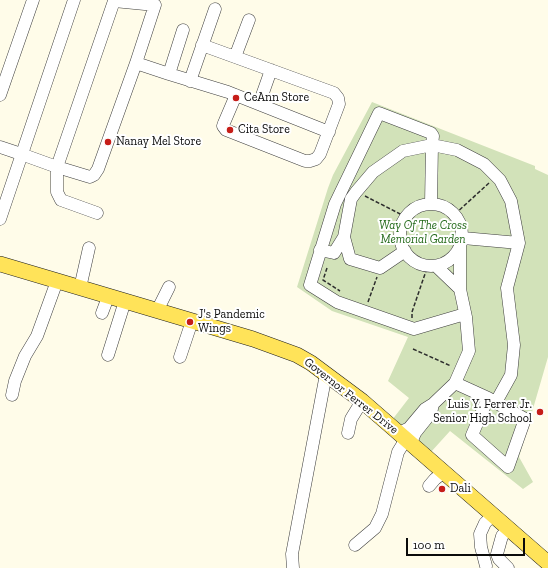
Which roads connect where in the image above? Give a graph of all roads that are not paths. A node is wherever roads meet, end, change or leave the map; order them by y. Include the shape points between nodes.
1 (33, 0) edge
2 (74, 0) edge
3 (215, 9) dead end
4 (249, 20) dead end
5 (183, 30) dead end
6 (202, 45) junction
7 (235, 57) junction
8 (136, 63) junction
9 (271, 70) junction
10 (169, 74) junction
11 (190, 81) junction
12 (0, 95) edge
13 (236, 95) junction
14 (259, 104) junction
15 (328, 132) junction
16 (432, 145) junction
17 (0, 147) edge
18 (21, 154) junction
19 (57, 167) junction
20 (431, 204) junction
21 (98, 213) dead end
22 (0, 219) edge
23 (344, 237) junction
24 (519, 242) junction
25 (461, 243) junction
26 (89, 248) dead end
27 (405, 251) junction
28 (328, 252) junction
29 (350, 259) junction
30 (0, 264) edge
31 (432, 266) junction
32 (57, 281) junction
33 (170, 287) dead end
34 (80, 288) junction
35 (460, 289) junction
36 (108, 296) junction
37 (125, 301) junction
38 (157, 311) junction
39 (102, 313) dead end
40 (465, 314) junction
41 (192, 322) junction
42 (108, 355) dead end
43 (180, 357) dead end
44 (326, 374) junction
45 (456, 383) junction
46 (12, 395) dead end
47 (492, 400) junction
48 (362, 401) junction
49 (348, 433) dead end
50 (405, 438) junction
51 (444, 472) junction
52 (429, 486) dead end
53 (493, 515) junction
54 (508, 529) junction
55 (355, 545) dead end
56 (548, 563) edge
57 (486, 566) dead end
58 (293, 568) edge
59 (508, 568) edge

1 - 12 street
2 - 18 street
3 - 6 street
4 - 7 street
5 - 10 street
6 - 7 street
6 - 11 street
7 - 9 street
8 - 10 street
8 - 19 street via 94,175 90,177
8 - 19 street via 155,5 114,1
9 - 14 street
9 - 15 street via 334,93 339,104
10 - 11 street
11 - 13 street
13 - 14 street
13 - 15 street via 224,126 228,131 305,161 316,159 320,154
14 - 15 street
16 - 20 street
16 - 23 street via 403,151 373,172 351,199
16 - 24 street via 457,150 484,164 500,180 511,201
16 - 28 street via 431,133 379,113 335,204
17 - 18 street
18 - 19 street
18 - 22 street
19 - 21 street via 58,192 61,200
20 - 25 street via 443,206 455,214 460,223
20 - 27 street via 420,206 406,217 400,234
23 - 28 street
23 - 29 street
24 - 25 street
24 - 47 street via 507,288 514,345 512,375
25 - 31 street via 451,259
25 - 35 street
26 - 34 street
27 - 29 street via 380,268
27 - 31 street via 419,264
28 - 29 street
28 - 40 street via 310,285 337,302 365,305 414,329
30 - 32 main road, Governor Ferrer Drive
31 - 35 street
32 - 34 main road, Governor Ferrer Drive
32 - 46 street via 15,381
33 - 38 street
34 - 36 main road, Governor Ferrer Drive
35 - 40 street
36 - 37 main road, Governor Ferrer Drive
36 - 39 street
37 - 38 main road, Governor Ferrer Drive
37 - 42 street
38 - 41 main road, Governor Ferrer Drive
40 - 45 street via 469,351
41 - 43 street
41 - 44 main road, Governor Ferrer Drive via 253,339 297,355
44 - 48 main road, Governor Ferrer Drive
44 - 58 street via 292,554
45 - 47 street
45 - 50 street via 433,404 431,413 415,433
47 - 47 street via 525,419 508,467 472,435
48 - 49 street via 351,419
48 - 50 main road, Governor Ferrer Drive
50 - 51 main road, Governor Ferrer Drive
50 - 55 street via 398,452 382,514 375,528
51 - 52 street
51 - 53 main road, Governor Ferrer Drive
53 - 54 main road, Governor Ferrer Drive
53 - 57 street via 480,534
54 - 56 main road, Governor Ferrer Drive
54 - 59 street via 502,536 497,554

